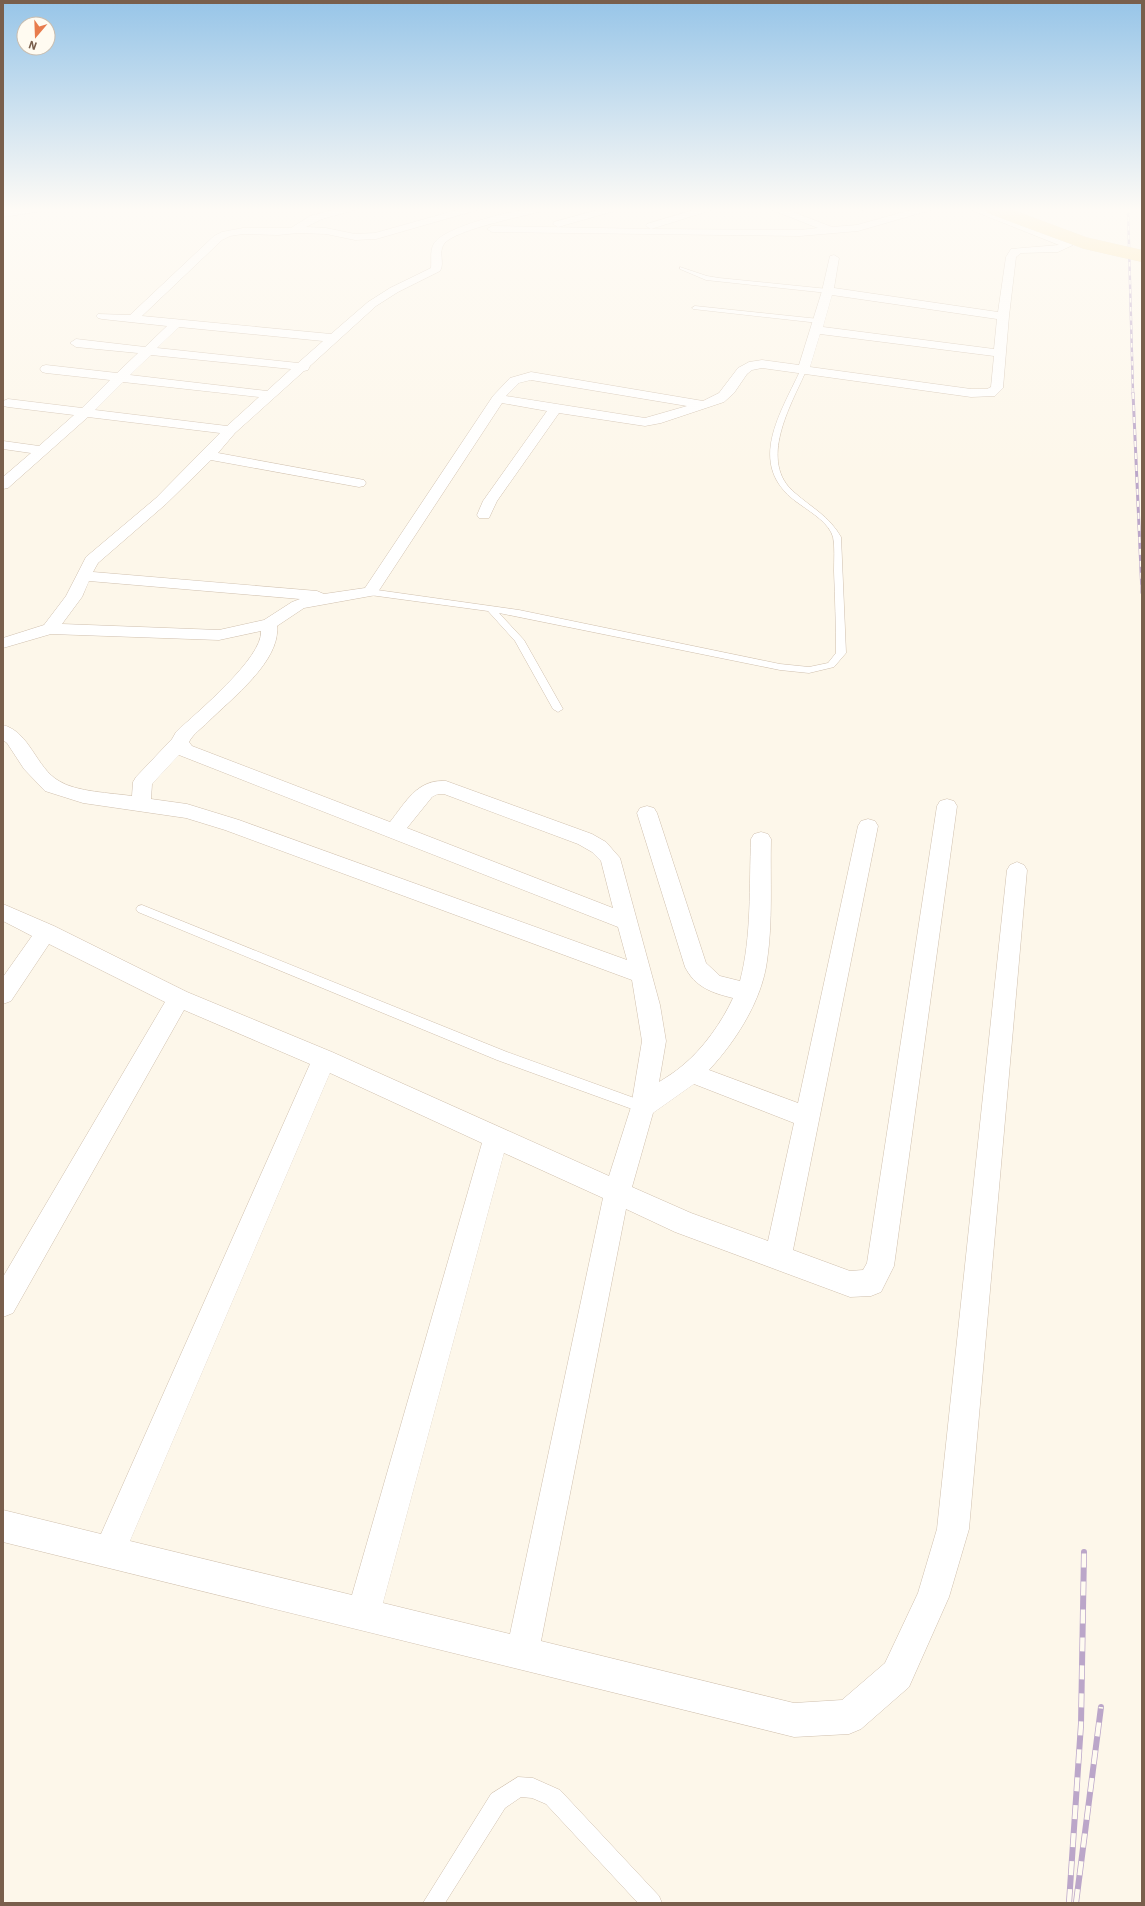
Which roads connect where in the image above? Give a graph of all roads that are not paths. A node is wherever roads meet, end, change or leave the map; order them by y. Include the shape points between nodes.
1 (156, 297) edge
2 (383, 297) edge
3 (826, 297) edge
4 (870, 297) edge
5 (1006, 297) edge
6 (695, 308) dead end
7 (102, 316) dead end
8 (1003, 316) junction
9 (132, 320) junction
10 (175, 324) junction
11 (817, 325) junction
12 (332, 338) junction
13 (76, 342) dead end
14 (150, 350) junction
15 (999, 353) junction
16 (304, 367) junction
17 (46, 369) dead end
18 (803, 371) junction
19 (121, 378) junction
20 (271, 395) junction
21 (498, 399) junction
22 (8, 403) dead end
23 (686, 405) junction
24 (556, 408) junction
25 (85, 412) junction
26 (230, 430) junction
27 (3, 445) edge
28 (42, 450) junction
29 (208, 455) junction
30 (359, 483) dead end
31 (3, 485) edge
32 (484, 515) dead end
33 (83, 576) junction
34 (370, 592) junction
35 (326, 597) junction
36 (491, 609) junction
37 (269, 624) junction
38 (50, 629) junction
39 (3, 643) edge
40 (558, 709) dead end
41 (3, 732) edge
42 (180, 742) junction
43 (141, 804) junction
44 (947, 806) dead end
45 (647, 813) dead end
46 (868, 826) dead end
47 (394, 830) junction
48 (761, 838) dead end
49 (1017, 870) dead end
50 (142, 909) dead end
51 (3, 912) edge
52 (628, 922) junction
53 (46, 932) junction
54 (642, 975) junction
55 (747, 992) junction
56 (3, 995) edge
57 (179, 998) junction
58 (324, 1060) junction
59 (691, 1073) junction
60 (644, 1107) junction
61 (807, 1118) junction
62 (496, 1137) junction
63 (617, 1192) junction
64 (778, 1258) junction
65 (3, 1304) edge
66 (3, 1526) edge
67 (108, 1552) junction
68 (363, 1615) junction
69 (522, 1654) junction
70 (433, 1903) edge
71 (652, 1903) edge

1 - 9 street
2 - 12 street
3 - 11 street
4 - 8 street
5 - 8 street
6 - 11 lane
7 - 9 street
8 - 15 street
9 - 10 street
10 - 12 street
10 - 14 street
11 - 15 street
11 - 18 street
12 - 16 street
13 - 14 street
14 - 16 street
14 - 19 street
15 - 18 street via 997,388 990,393 971,393
16 - 20 street
17 - 19 street
18 - 23 street via 762,364 751,365 745,367 732,389 723,398 704,405
18 - 36 lane via 780,422 772,454 775,470 785,490 819,512 831,525 837,537 841,653 831,665 809,670 780,667
19 - 20 street
19 - 25 street
20 - 26 street
21 - 23 street via 514,379 531,376
21 - 24 street
21 - 34 street
22 - 25 street
23 - 24 street via 682,425 671,427
24 - 32 street via 490,501
25 - 26 street
25 - 28 street
26 - 29 street
27 - 28 street
28 - 31 street
29 - 30 street
29 - 33 street via 160,501 97,555
33 - 35 street
33 - 38 street via 74,597
34 - 35 street
34 - 36 lane
35 - 37 street via 298,605
36 - 40 lane via 519,640
37 - 38 street via 219,636
37 - 42 street via 270,635 264,652
38 - 39 street
41 - 43 street via 14,739 31,765 52,786 83,796
42 - 43 street via 143,782
42 - 47 street via 185,750
43 - 54 street via 187,810 232,825
44 - 64 street via 880,1266 871,1283 850,1284
45 - 55 street via 696,967 703,977 713,983
46 - 61 street
47 - 52 street
47 - 52 street via 424,792 435,787 446,788 586,839 610,858
48 - 55 street via 756,962
49 - 69 street via 953,1529 933,1597 897,1675 849,1717 794,1720
50 - 60 lane via 502,1056
51 - 53 street
52 - 54 street
53 - 56 street
53 - 57 street
54 - 60 street via 654,1041
55 - 59 street via 736,1016 707,1056
57 - 58 street
57 - 65 street
58 - 62 street
58 - 67 street
59 - 60 street
59 - 61 street
60 - 63 street
61 - 64 street
62 - 63 street
62 - 68 street
63 - 64 street via 684,1223
63 - 69 street
66 - 67 street
67 - 68 street
68 - 69 street
70 - 71 lane via 498,1801 518,1787 533,1788 553,1797

